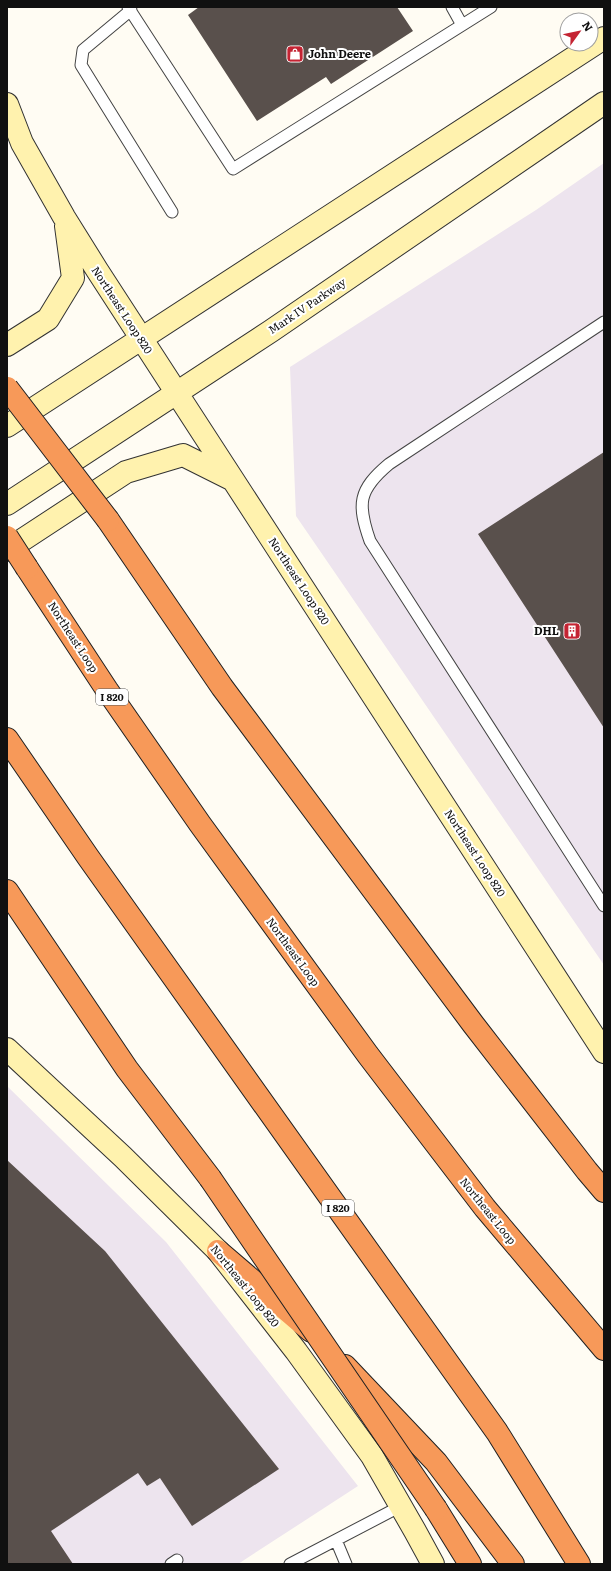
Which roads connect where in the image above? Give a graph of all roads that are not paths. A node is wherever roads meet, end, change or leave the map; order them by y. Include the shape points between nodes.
1 (452, 7) edge
2 (491, 7) edge
3 (130, 9) edge
4 (462, 25) junction
5 (604, 38) edge
6 (604, 103) edge
7 (7, 104) edge
8 (172, 212) dead end
9 (64, 217) junction
10 (604, 322) edge
11 (141, 339) junction
12 (7, 345) edge
13 (7, 388) edge
14 (176, 392) junction
15 (7, 426) edge
16 (232, 479) junction
17 (7, 504) edge
18 (7, 537) edge
19 (7, 550) edge
20 (7, 739) edge
21 (7, 891) edge
22 (604, 906) edge
23 (7, 1049) edge
24 (604, 1052) edge
25 (604, 1192) edge
26 (519, 1249) junction
27 (218, 1251) junction
28 (604, 1329) edge
29 (604, 1349) edge
30 (401, 1506) junction
31 (436, 1509) junction
32 (336, 1540) junction
33 (290, 1564) edge
34 (346, 1564) edge
35 (433, 1564) edge
36 (464, 1564) edge
37 (470, 1564) edge
38 (513, 1564) edge
39 (579, 1564) edge

1 - 4 lane
2 - 4 lane
3 - 4 lane via 233,168
3 - 8 lane via 84,50 81,65
5 - 11 main road
6 - 14 main road, Mark IV Parkway via 278,326
7 - 9 main road, Northeast Loop 820 via 22,143
9 - 11 main road, Northeast Loop 820
9 - 12 main road via 73,278 48,319
10 - 22 lane via 375,475 366,487 362,519 370,541
11 - 14 main road, Northeast Loop 820
11 - 15 main road
13 - 25 highway, bridge via 108,520 227,693 473,1024
14 - 16 main road, Northeast Loop 820
14 - 17 main road, Mark IV Parkway
16 - 19 main road via 183,455 126,472
16 - 24 main road, Northeast Loop 820
18 - 26 highway, Northeast Loop / I 820, bridge via 107,690 274,927 408,1108
20 - 39 highway, I 820 via 88,858 497,1432
21 - 31 highway, bridge via 127,1069 210,1178
23 - 27 main road, Northeast Loop 820 via 123,1157
26 - 28 highway
26 - 29 highway, Northeast Loop / I 820
27 - 30 main road, Northeast Loop 820 via 296,1351 372,1456
27 - 38 highway via 312,1332 377,1398 436,1462
30 - 32 lane
30 - 35 main road, Northeast Loop 820
31 - 36 highway
31 - 37 highway
32 - 33 lane
32 - 34 lane

